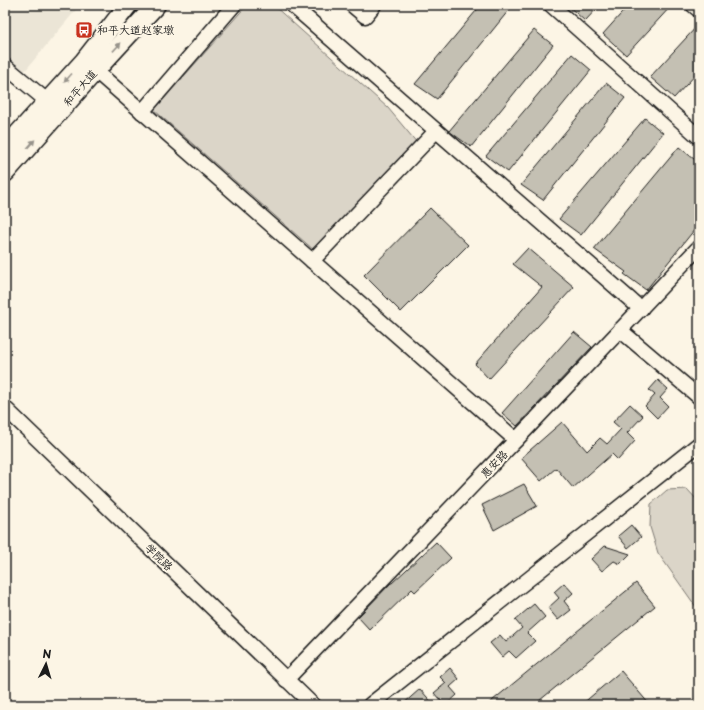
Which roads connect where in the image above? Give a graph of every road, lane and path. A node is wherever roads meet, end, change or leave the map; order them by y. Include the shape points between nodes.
1 (128, 5) edge
2 (156, 5) edge
3 (234, 5) edge
4 (292, 5) edge
5 (352, 5) edge
6 (374, 5) edge
7 (551, 5) edge
8 (693, 5) edge
9 (699, 10) edge
10 (5, 66) edge
11 (89, 66) junction
12 (47, 101) junction
13 (142, 112) junction
14 (436, 131) junction
15 (699, 137) edge
16 (5, 148) edge
17 (5, 173) edge
18 (699, 247) edge
19 (312, 261) junction
20 (641, 308) junction
21 (620, 330) junction
22 (699, 398) edge
23 (5, 408) edge
24 (516, 440) junction
25 (699, 444) edge
26 (286, 680) junction
27 (313, 705) edge
28 (370, 705) edge

1 - 11 main road, 和平大道
11 -> 2 main road, 和平大道
3 - 13 street
4 - 14 street
5 - 6 street via 365,16
7 - 15 street
8 - 9 street
10 - 12 street
11 -> 12 main road, 和平大道
11 - 13 street
17 -> 11 main road, 和平大道
12 - 16 main road, 和平大道
13 - 19 street
14 - 19 street
14 - 20 street
18 - 20 street, 惠安路
19 - 24 street
20 - 21 street, 惠安路
21 - 22 street
21 - 24 street, 惠安路
23 - 26 street, 学院路
24 - 26 street, 惠安路
25 - 28 street
26 - 27 street, 学院路

